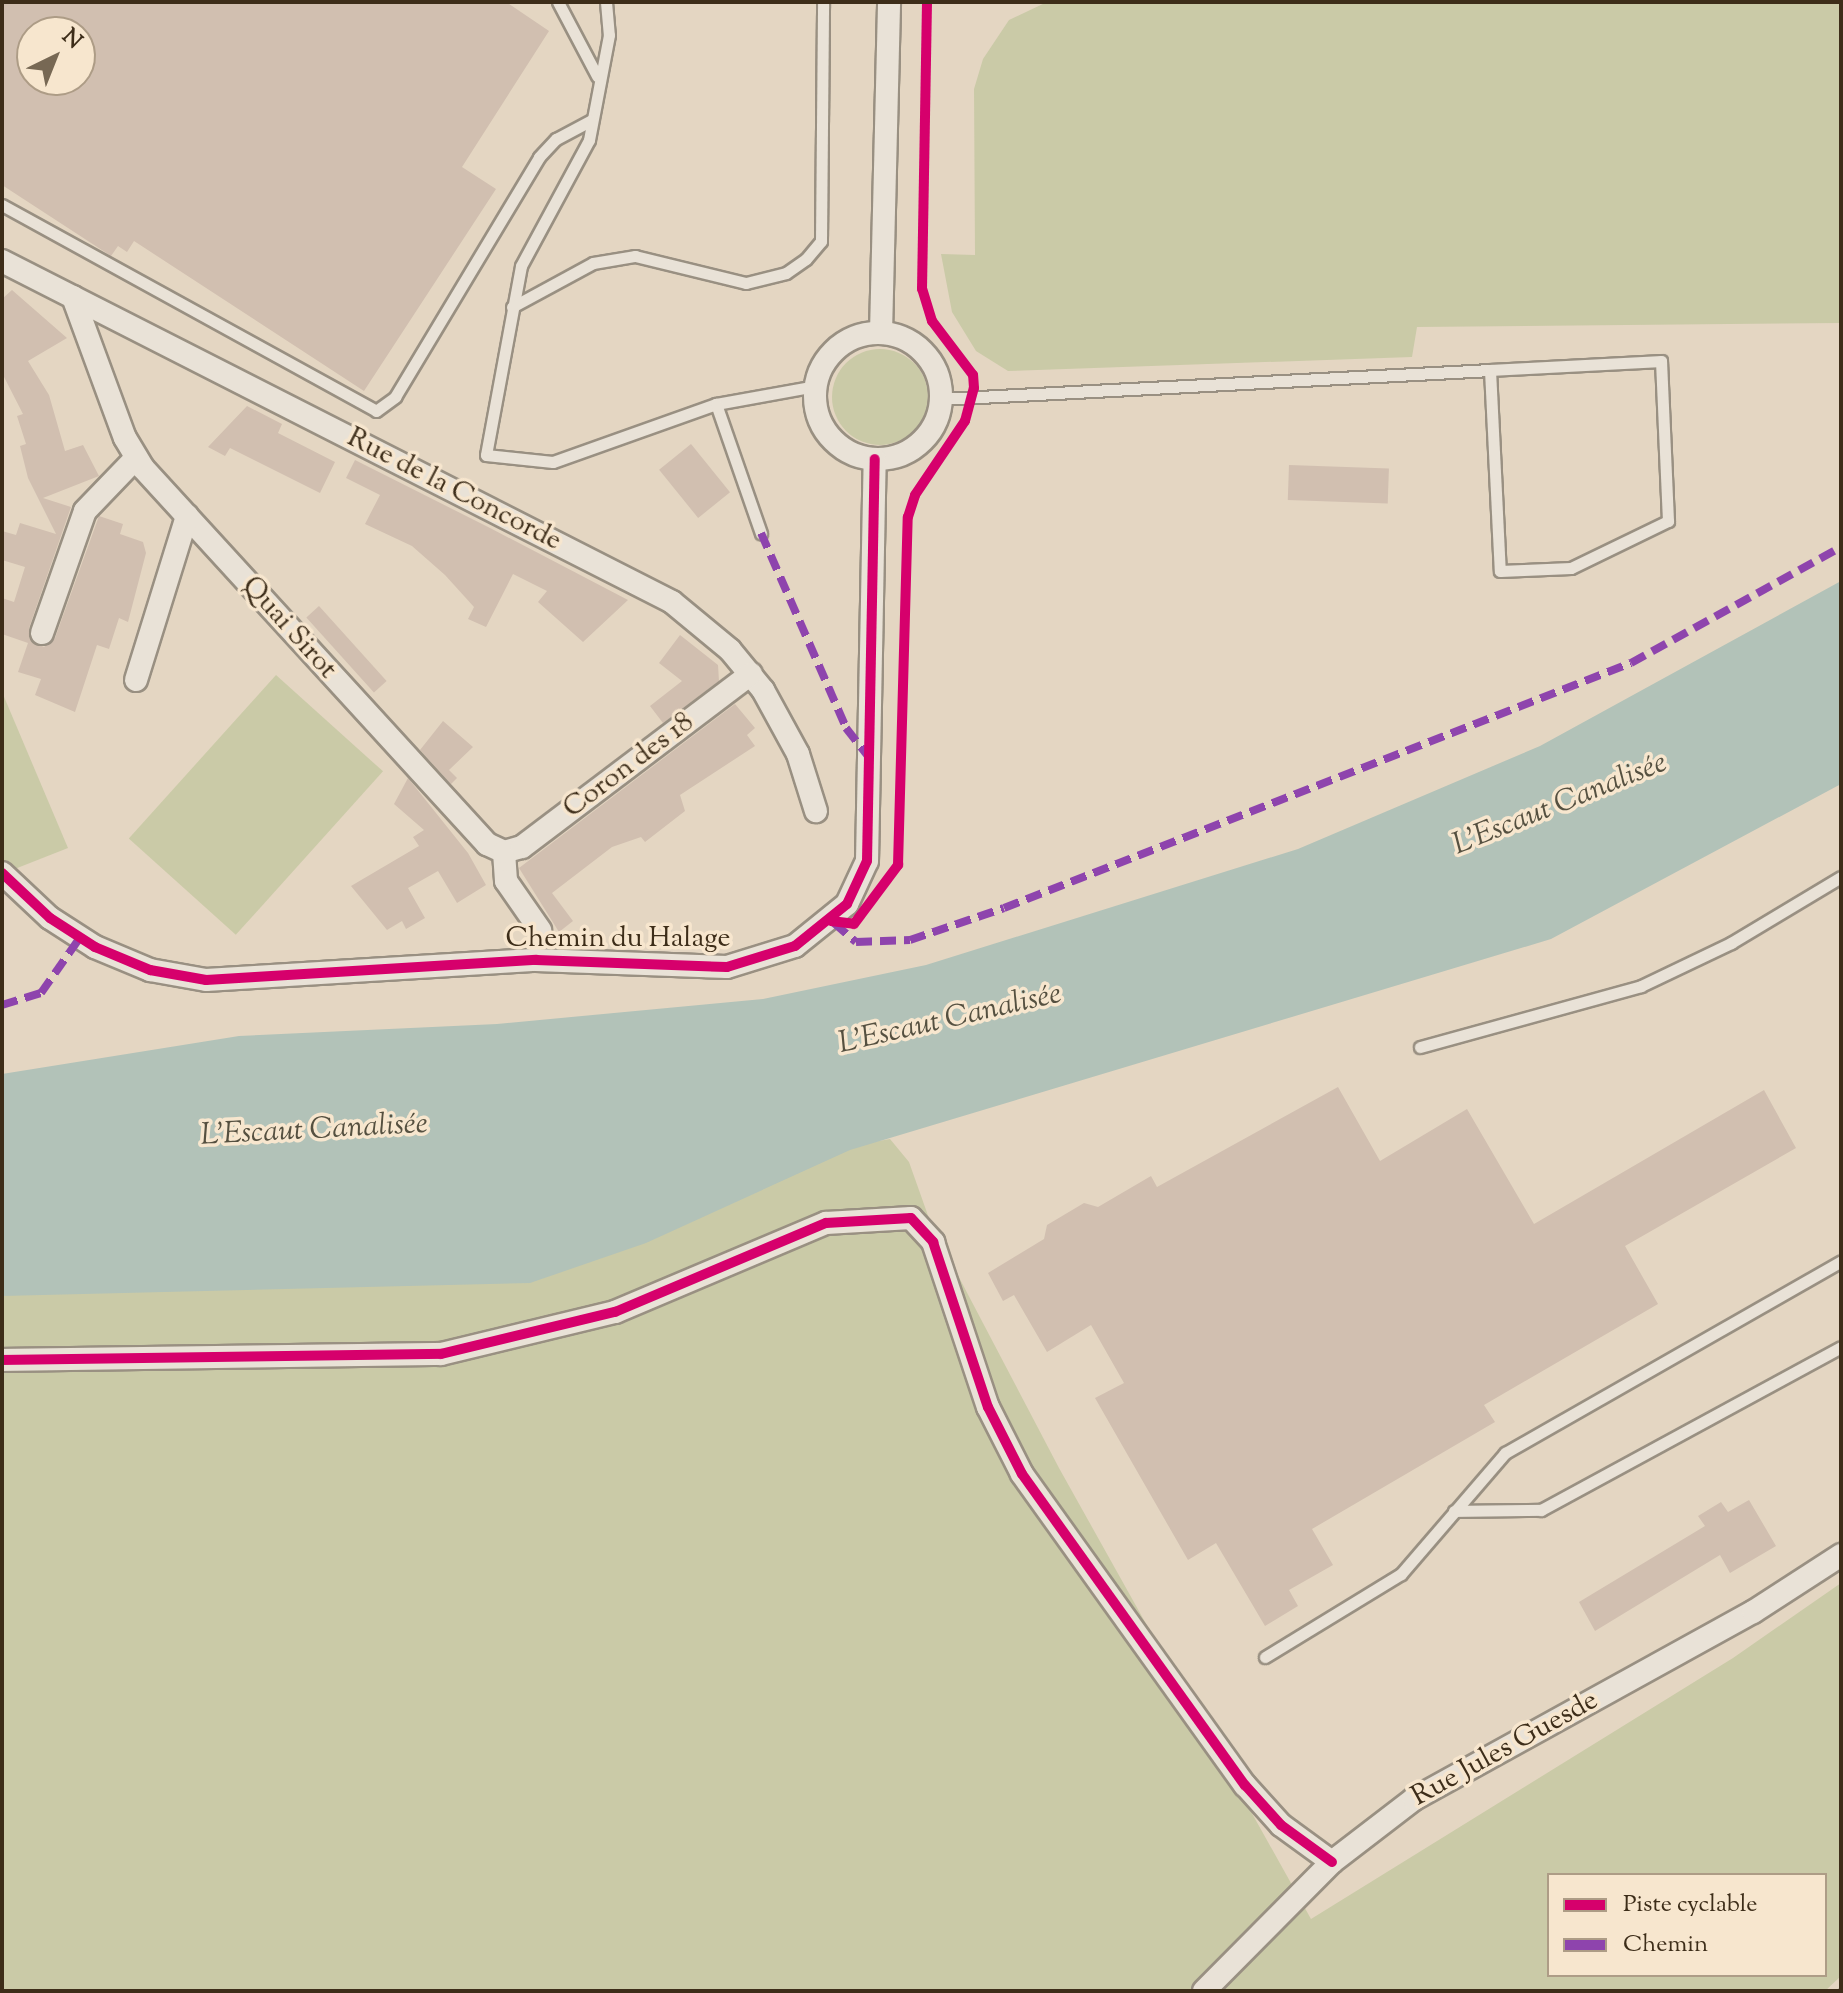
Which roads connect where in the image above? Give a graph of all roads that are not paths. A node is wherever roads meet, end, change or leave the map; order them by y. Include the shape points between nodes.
1 (558, 2) edge
2 (606, 2) edge
3 (823, 2) edge
4 (889, 2) edge
5 (597, 76) junction
6 (591, 120) junction
7 (2, 205) edge
8 (2, 261) edge
9 (73, 297) junction
10 (512, 307) junction
11 (881, 333) junction
12 (1490, 370) junction
13 (816, 386) junction
14 (941, 399) junction
15 (716, 404) junction
16 (136, 458) junction
17 (875, 459) junction
18 (187, 516) junction
19 (761, 533) dead end
20 (42, 633) dead end
21 (751, 674) junction
22 (136, 680) dead end
23 (816, 811) dead end
24 (504, 852) junction
25 (2, 873) edge
26 (1841, 877) edge
27 (540, 930) dead end
28 (1420, 1047) dead end
29 (1841, 1261) edge
30 (1841, 1347) edge
31 (2, 1360) edge
32 (1454, 1511) junction
33 (1841, 1555) edge
34 (1265, 1657) dead end
35 (1332, 1862) junction
36 (1204, 1991) edge

1 - 5 lane
2 - 5 lane via 609,35
3 - 10 lane via 821,241 806,259 786,273 746,283 662,259 593,263
4 - 11 street
5 - 6 lane
6 - 7 lane via 556,139 539,157 395,397 376,411
6 - 10 lane via 589,140 525,254
8 - 9 street, Rue de la Concorde
9 - 16 street, Quai Sirot
9 - 21 street, Rue de la Concorde via 657,593 702,623
10 - 15 lane via 486,455 553,462
11 - 13 street via 842,344 824,363
11 - 14 street via 921,350 936,373
12 - 12 lane via 1500,571 1571,568 1668,521 1661,361
12 - 14 lane
13 - 15 lane
13 - 17 street via 817,412 829,436 850,452
14 - 17 street via 924,439 902,454
15 - 19 lane
16 - 18 street, Quai Sirot
16 - 20 street via 81,518
17 - 25 street, Chemin du Halage via 867,861 847,904 795,946 727,967 536,960 206,980 150,970 79,939
18 - 22 street
18 - 24 street, Quai Sirot via 487,844
21 - 23 street, Rue de la Concorde via 792,741
21 - 24 street, Coron des 18 via 522,847
24 - 27 street via 506,881
26 - 28 lane via 1721,948 1641,986
29 - 32 lane via 1505,1453
30 - 32 lane via 1541,1510
31 - 35 street via 441,1354 615,1312 826,1223 911,1218 933,1242 988,1407 1022,1474 1245,1785 1281,1825
32 - 34 lane via 1393,1581
33 - 35 street, Rue Jules Guesde via 1753,1612 1431,1788
35 - 36 street, Rue Jules Guesde

